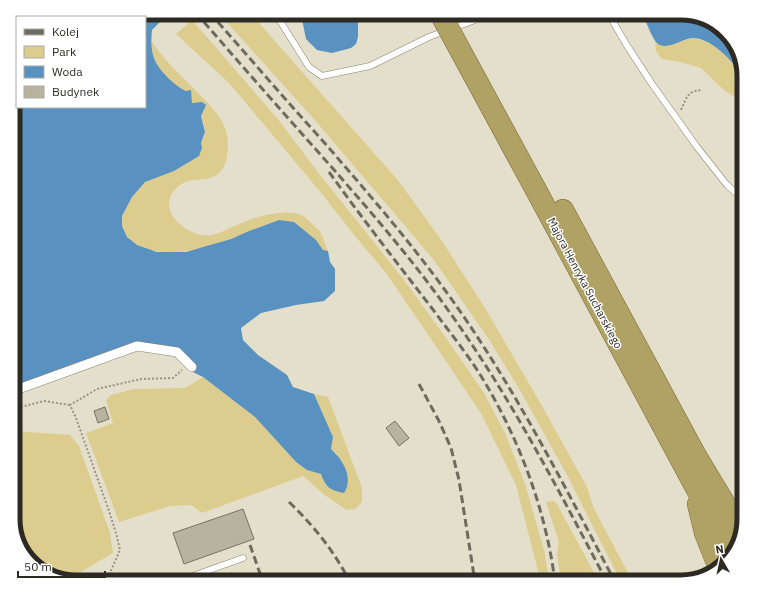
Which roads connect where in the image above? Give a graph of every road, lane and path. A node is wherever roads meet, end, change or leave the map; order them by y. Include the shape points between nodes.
1 (279, 20) edge
2 (444, 20) edge
3 (460, 20) edge
4 (474, 20) edge
5 (612, 20) edge
6 (702, 90) dead end
7 (677, 118) junction
8 (542, 187) junction
9 (737, 194) edge
10 (191, 365) joint
11 (20, 388) edge
12 (70, 405) junction
13 (20, 407) edge
14 (695, 486) junction
15 (737, 524) edge
16 (730, 547) edge
17 (243, 558) dead end
18 (717, 562) edge
19 (109, 575) edge
20 (195, 575) edge

1 - 4 lane via 309,68 322,76 370,66 429,37
2 - 8 highway, Majora Henryka Sucharskiego, bridge
3 - 8 highway, Majora Henryka Sucharskiego
5 - 7 lane via 647,77
6 - 7 path via 689,93
7 - 9 lane via 727,185
8 - 14 highway, Majora Henryka Sucharskiego
8 - 15 highway, Majora Henryka Sucharskiego
10 - 11 street via 177,352 137,346
10 - 12 path via 173,378 141,379 98,388
12 - 13 path via 44,401
12 - 19 path via 108,508 120,550
14 - 16 highway, Majora Henryka Sucharskiego
14 - 18 highway via 705,533
17 - 20 lane

